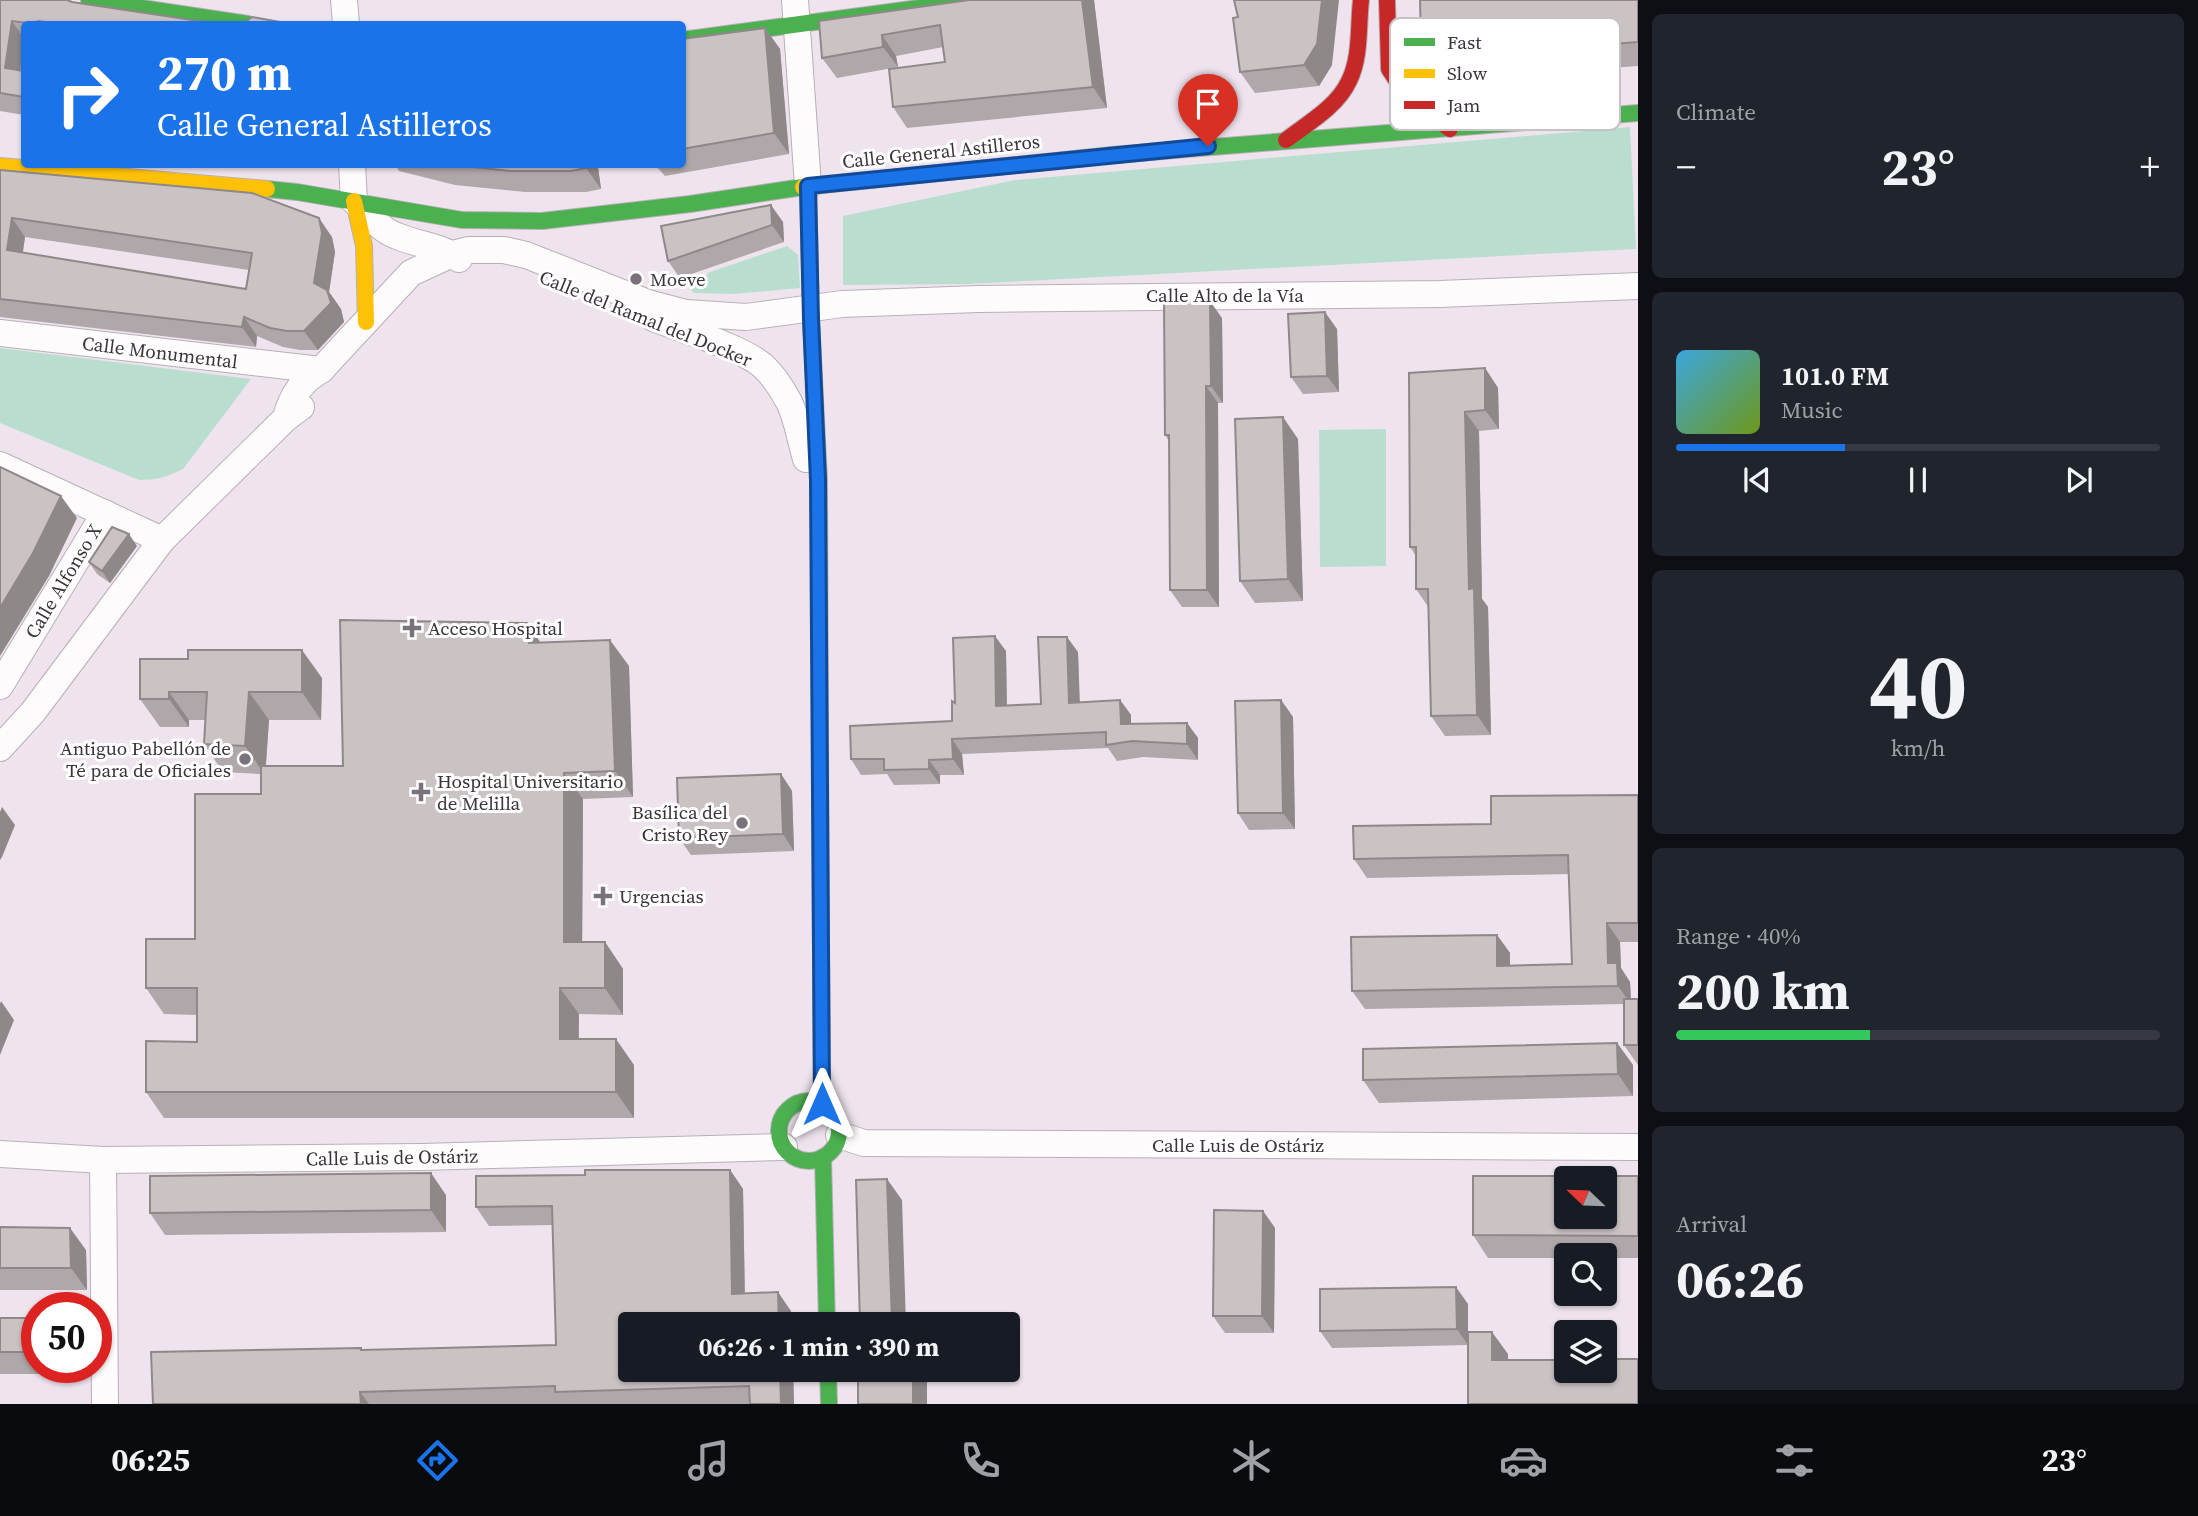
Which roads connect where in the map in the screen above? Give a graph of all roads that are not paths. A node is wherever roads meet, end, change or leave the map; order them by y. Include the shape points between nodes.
1 (89, 0) edge
2 (344, 0) edge
3 (795, 0) edge
4 (978, 0) edge
5 (1361, 0) edge
6 (1387, 0) edge
7 (228, 21) edge
8 (346, 21) edge
9 (796, 26) junction
10 (686, 40) edge
11 (1390, 70) edge
12 (1638, 113) edge
13 (1620, 115) edge
14 (1435, 130) edge
15 (1286, 140) junction
16 (0, 166) edge
17 (21, 168) edge
18 (23, 168) edge
19 (352, 168) edge
20 (808, 186) junction
21 (354, 201) junction
22 (542, 221) junction
23 (510, 252) junction
24 (466, 263) junction
25 (1638, 286) edge
26 (812, 308) junction
27 (783, 312) junction
28 (366, 322) junction
29 (0, 333) edge
30 (321, 370) junction
31 (286, 418) junction
32 (0, 465) edge
33 (818, 480) junction
34 (105, 513) junction
35 (162, 540) junction
36 (0, 686) edge
37 (0, 748) edge
38 (822, 1104) junction
39 (839, 1135) junction
40 (784, 1147) junction
41 (1638, 1147) edge
42 (0, 1154) edge
43 (823, 1157) junction
44 (103, 1160) junction
45 (827, 1312) edge
46 (828, 1382) edge
47 (105, 1404) edge
48 (829, 1404) edge

1 - 7 main road
2 - 8 street
3 - 9 street
4 - 9 main road
5 - 15 main road via 1353,71 1347,85
6 - 11 main road
9 - 10 main road
9 - 20 street
12 - 13 main road, Calle General Astilleros
14 - 15 main road, Calle General Astilleros
15 - 20 main road, Calle General Astilleros
16 - 17 main road, Calle General Astilleros
18 - 21 main road, Calle General Astilleros
19 - 21 street
20 - 22 main road, Calle General Astilleros
20 - 26 main road, Calle del Ramal del Docker
21 - 22 main road, Calle General Astilleros via 462,219
21 - 24 street via 396,236 439,248
21 - 28 main road via 364,243
22 - 23 street
23 - 24 street, Calle del Ramal del Docker via 468,250
23 - 27 street, Calle del Ramal del Docker via 686,313 746,317
24 - 28 street, Calle del Ramal del Docker via 411,273
24 - 31 street, Calle del Ramal del Docker via 396,303 309,400
24 - 33 street, Calle del Ramal del Docker via 540,273 762,365 789,403 807,462
25 - 26 street, Calle Alto de la Vía via 1440,294 1038,297
26 - 27 street, Calle del Ramal del Docker
26 - 33 main road, Calle del Ramal del Docker
27 - 33 main road, Calle del Ramal del Docker via 790,314 802,336 806,439
28 - 30 street, Calle del Ramal del Docker
29 - 30 street, Calle Monumental
30 - 31 street, Calle del Ramal del Docker via 291,397
31 - 35 street
32 - 34 street
33 - 38 main road, Calle del Ramal del Docker
34 - 35 street
34 - 36 street, Calle Alfonso X
35 - 37 street via 33,712
38 - 39 main road via 837,1120
38 - 40 main road via 803,1102 787,1111 780,1128
39 - 41 street, Calle Luis de Ostáriz via 864,1143
39 - 43 main road via 834,1149
40 - 43 main road via 797,1158
40 - 44 street, Calle Luis de Ostáriz
42 - 44 street, Calle Luis de Ostáriz
43 - 45 main road
44 - 47 street
46 - 48 main road

